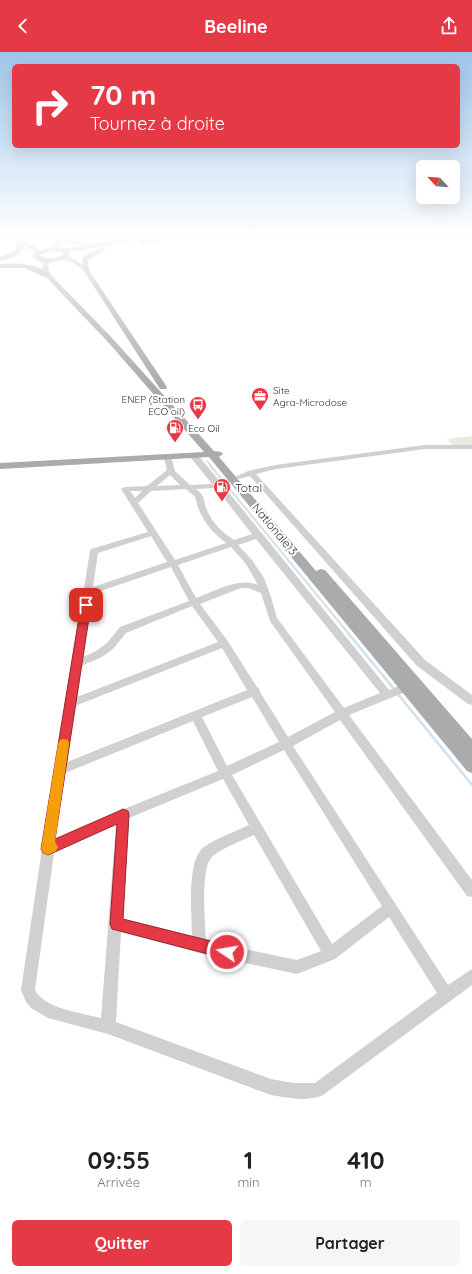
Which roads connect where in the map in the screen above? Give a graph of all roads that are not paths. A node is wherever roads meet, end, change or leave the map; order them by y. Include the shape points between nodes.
1 (57, 285) edge
2 (96, 285) edge
3 (472, 447) edge
4 (216, 454) junction
5 (194, 456) junction
6 (168, 458) junction
7 (0, 466) edge
8 (171, 471) junction
9 (252, 473) junction
10 (239, 477) junction
11 (219, 486) junction
12 (188, 487) junction
13 (149, 488) junction
14 (134, 503) junction
15 (153, 533) junction
16 (258, 535) junction
17 (232, 544) junction
18 (173, 564) junction
19 (264, 591) junction
20 (88, 592) junction
21 (194, 602) junction
22 (224, 643) junction
23 (77, 664) junction
24 (410, 685) junction
25 (255, 691) junction
26 (386, 694) junction
27 (472, 701) edge
28 (70, 704) junction
29 (343, 713) junction
30 (195, 715) junction
31 (286, 744) junction
32 (472, 750) edge
33 (472, 766) edge
34 (60, 770) junction
35 (225, 773) junction
36 (123, 815) junction
37 (257, 827) junction
38 (48, 849) junction
39 (472, 891) edge
40 (390, 908) junction
41 (116, 924) junction
42 (199, 946) junction
43 (330, 954) junction
44 (472, 976) edge
45 (446, 994) junction
46 (108, 1027) junction

1 - 4 main road, Nationale 3 via 108,336
2 - 4 main road, Nationale 3 via 163,387
3 - 9 street via 426,447 275,467
4 - 5 main road
4 - 10 main road, Nationale 3
4 - 24 main road, Nationale 3
5 - 6 main road
5 - 11 street
6 - 7 main road
6 - 8 street
8 - 12 street
8 - 13 street
9 - 10 street
9 - 27 street via 421,663
10 - 24 main road, Nationale 3
11 - 12 street
11 - 16 street
12 - 13 street
12 - 17 street via 201,499 203,510 216,532
13 - 14 street
13 - 14 street via 125,489
14 - 15 street
15 - 18 street
15 - 20 street via 94,551
16 - 17 street
16 - 26 street
17 - 18 street
17 - 19 street via 255,569
18 - 20 street
18 - 21 street
19 - 21 street via 250,585 240,585
19 - 29 street via 273,619
20 - 23 street
21 - 22 street
21 - 23 street via 123,630 104,650
22 - 25 street
22 - 28 street
23 - 28 street
24 - 26 street
24 - 32 main road, Nationale 3
24 - 33 main road, Nationale 3
25 - 30 street
25 - 31 street
26 - 29 street
28 - 34 street
29 - 31 street
29 - 39 street
30 - 34 street
30 - 35 street
31 - 35 street
31 - 40 street
34 - 38 street
35 - 36 street
35 - 37 street
36 - 38 street
36 - 41 street
37 - 42 street via 207,852 201,862 198,875
37 - 43 street
38 - 46 street via 28,990 36,1003 53,1013
40 - 43 street
40 - 45 street
41 - 42 street
41 - 46 street
42 - 43 street via 297,968
44 - 45 street
45 - 46 street via 318,1090 305,1092 271,1087

